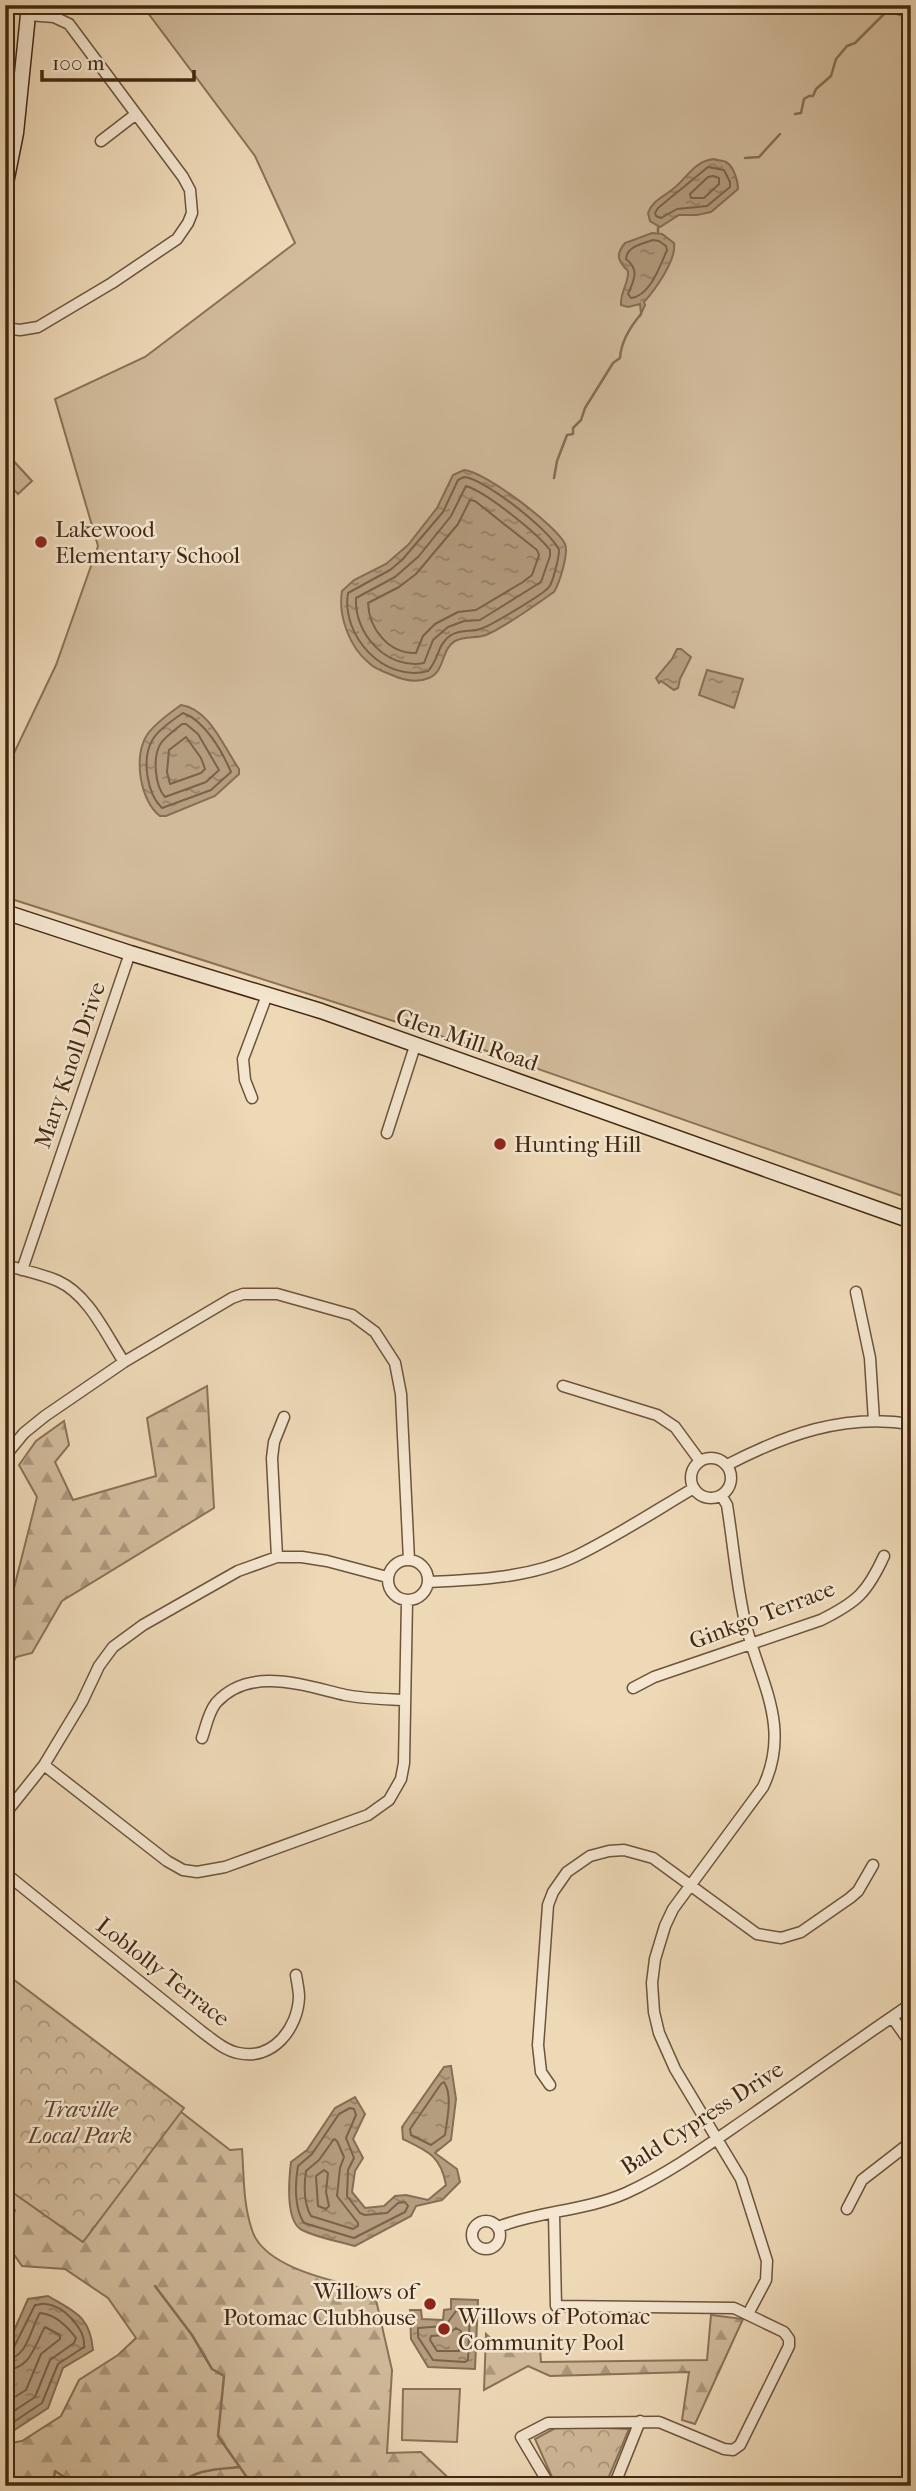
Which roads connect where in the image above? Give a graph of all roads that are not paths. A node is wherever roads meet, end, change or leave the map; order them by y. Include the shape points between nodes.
1 (28, 10) edge
2 (136, 114) junction
3 (101, 141) dead end
4 (5, 188) edge
5 (5, 328) edge
6 (5, 912) edge
7 (130, 953) junction
8 (267, 995) junction
9 (415, 1046) junction
10 (252, 1098) dead end
11 (387, 1133) dead end
12 (911, 1221) edge
13 (5, 1265) edge
14 (22, 1270) junction
15 (856, 1292) dead end
16 (124, 1362) junction
17 (563, 1386) dead end
18 (284, 1417) dead end
19 (874, 1421) junction
20 (911, 1424) edge
21 (5, 1456) edge
22 (700, 1461) junction
23 (727, 1465) junction
24 (694, 1488) junction
25 (721, 1495) junction
26 (884, 1556) dead end
27 (277, 1557) junction
28 (409, 1560) junction
29 (387, 1577) junction
30 (428, 1582) junction
31 (407, 1601) junction
32 (752, 1643) junction
33 (634, 1688) dead end
34 (405, 1700) junction
35 (202, 1738) dead end
36 (44, 1765) junction
37 (5, 1814) edge
38 (873, 1865) dead end
39 (5, 1873) edge
40 (691, 1885) junction
41 (296, 1975) dead end
42 (911, 2004) edge
43 (892, 2017) junction
44 (911, 2043) edge
45 (550, 2085) dead end
46 (716, 2139) junction
47 (911, 2143) edge
48 (847, 2209) dead end
49 (554, 2214) junction
50 (498, 2227) dead end
51 (748, 2314) junction
52 (640, 2421) junction
53 (550, 2486) edge
54 (614, 2486) edge

1 - 2 street via 69,24
1 - 4 main road via 16,133
2 - 3 street
2 - 5 street via 190,190 188,223 177,239 38,327
6 - 7 main road, Glen Mill Road
7 - 8 main road, Glen Mill Road
7 - 14 street, Mary Knoll Drive
8 - 9 main road, Glen Mill Road
8 - 10 street via 243,1059
9 - 11 street
9 - 12 main road, Glen Mill Road
13 - 14 street
14 - 16 street via 73,1290
15 - 19 street via 870,1357
16 - 21 street via 45,1416
16 - 28 street via 243,1294 277,1294 352,1315 375,1332 395,1363 401,1394
17 - 22 street via 657,1415 680,1432
18 - 27 street via 272,1458
19 - 20 street
19 - 23 street via 830,1425 788,1436
22 - 23 street via 711,1457
22 - 24 street via 691,1476
23 - 25 street via 730,1485
24 - 25 street via 709,1498
24 - 30 street via 564,1560 479,1580
25 - 32 street via 727,1505
26 - 32 street, Ginkgo Terrace via 872,1583 846,1608
27 - 29 street via 327,1561
27 - 36 street via 238,1571 113,1647
28 - 29 street via 393,1566
28 - 30 street via 421,1564
29 - 31 street via 394,1596
30 - 31 street via 419,1597
31 - 34 street
32 - 33 street, Ginkgo Terrace via 653,1677
32 - 40 street via 775,1720 772,1766 756,1798
34 - 35 street via 347,1695 297,1682 263,1682 238,1689 217,1702
34 - 36 street via 401,1779 381,1807 355,1821 208,1871 183,1870 167,1861
36 - 37 street
38 - 40 street via 850,1898 801,1932 781,1938 757,1934
39 - 41 street, Loblolly Terrace via 201,2031 237,2053 259,2053 284,2038 297,2011
40 - 45 street via 653,1858 624,1850 590,1856 567,1872 553,1892 546,1921 538,2045 541,2072
40 - 46 street via 673,1909 658,1946 652,1998 667,2053
42 - 43 street, Bald Cypress Drive
43 - 44 street
43 - 46 street, Bald Cypress Drive
46 - 49 street, Bald Cypress Drive via 624,2193
46 - 51 street via 741,2179 767,2261 766,2280
47 - 48 street via 862,2180
49 - 50 street, Bald Cypress Drive
49 - 51 street via 556,2306 734,2308
51 - 52 street via 784,2332 789,2346 740,2445 724,2449 668,2424
52 - 53 street via 548,2423 521,2437
52 - 54 street

